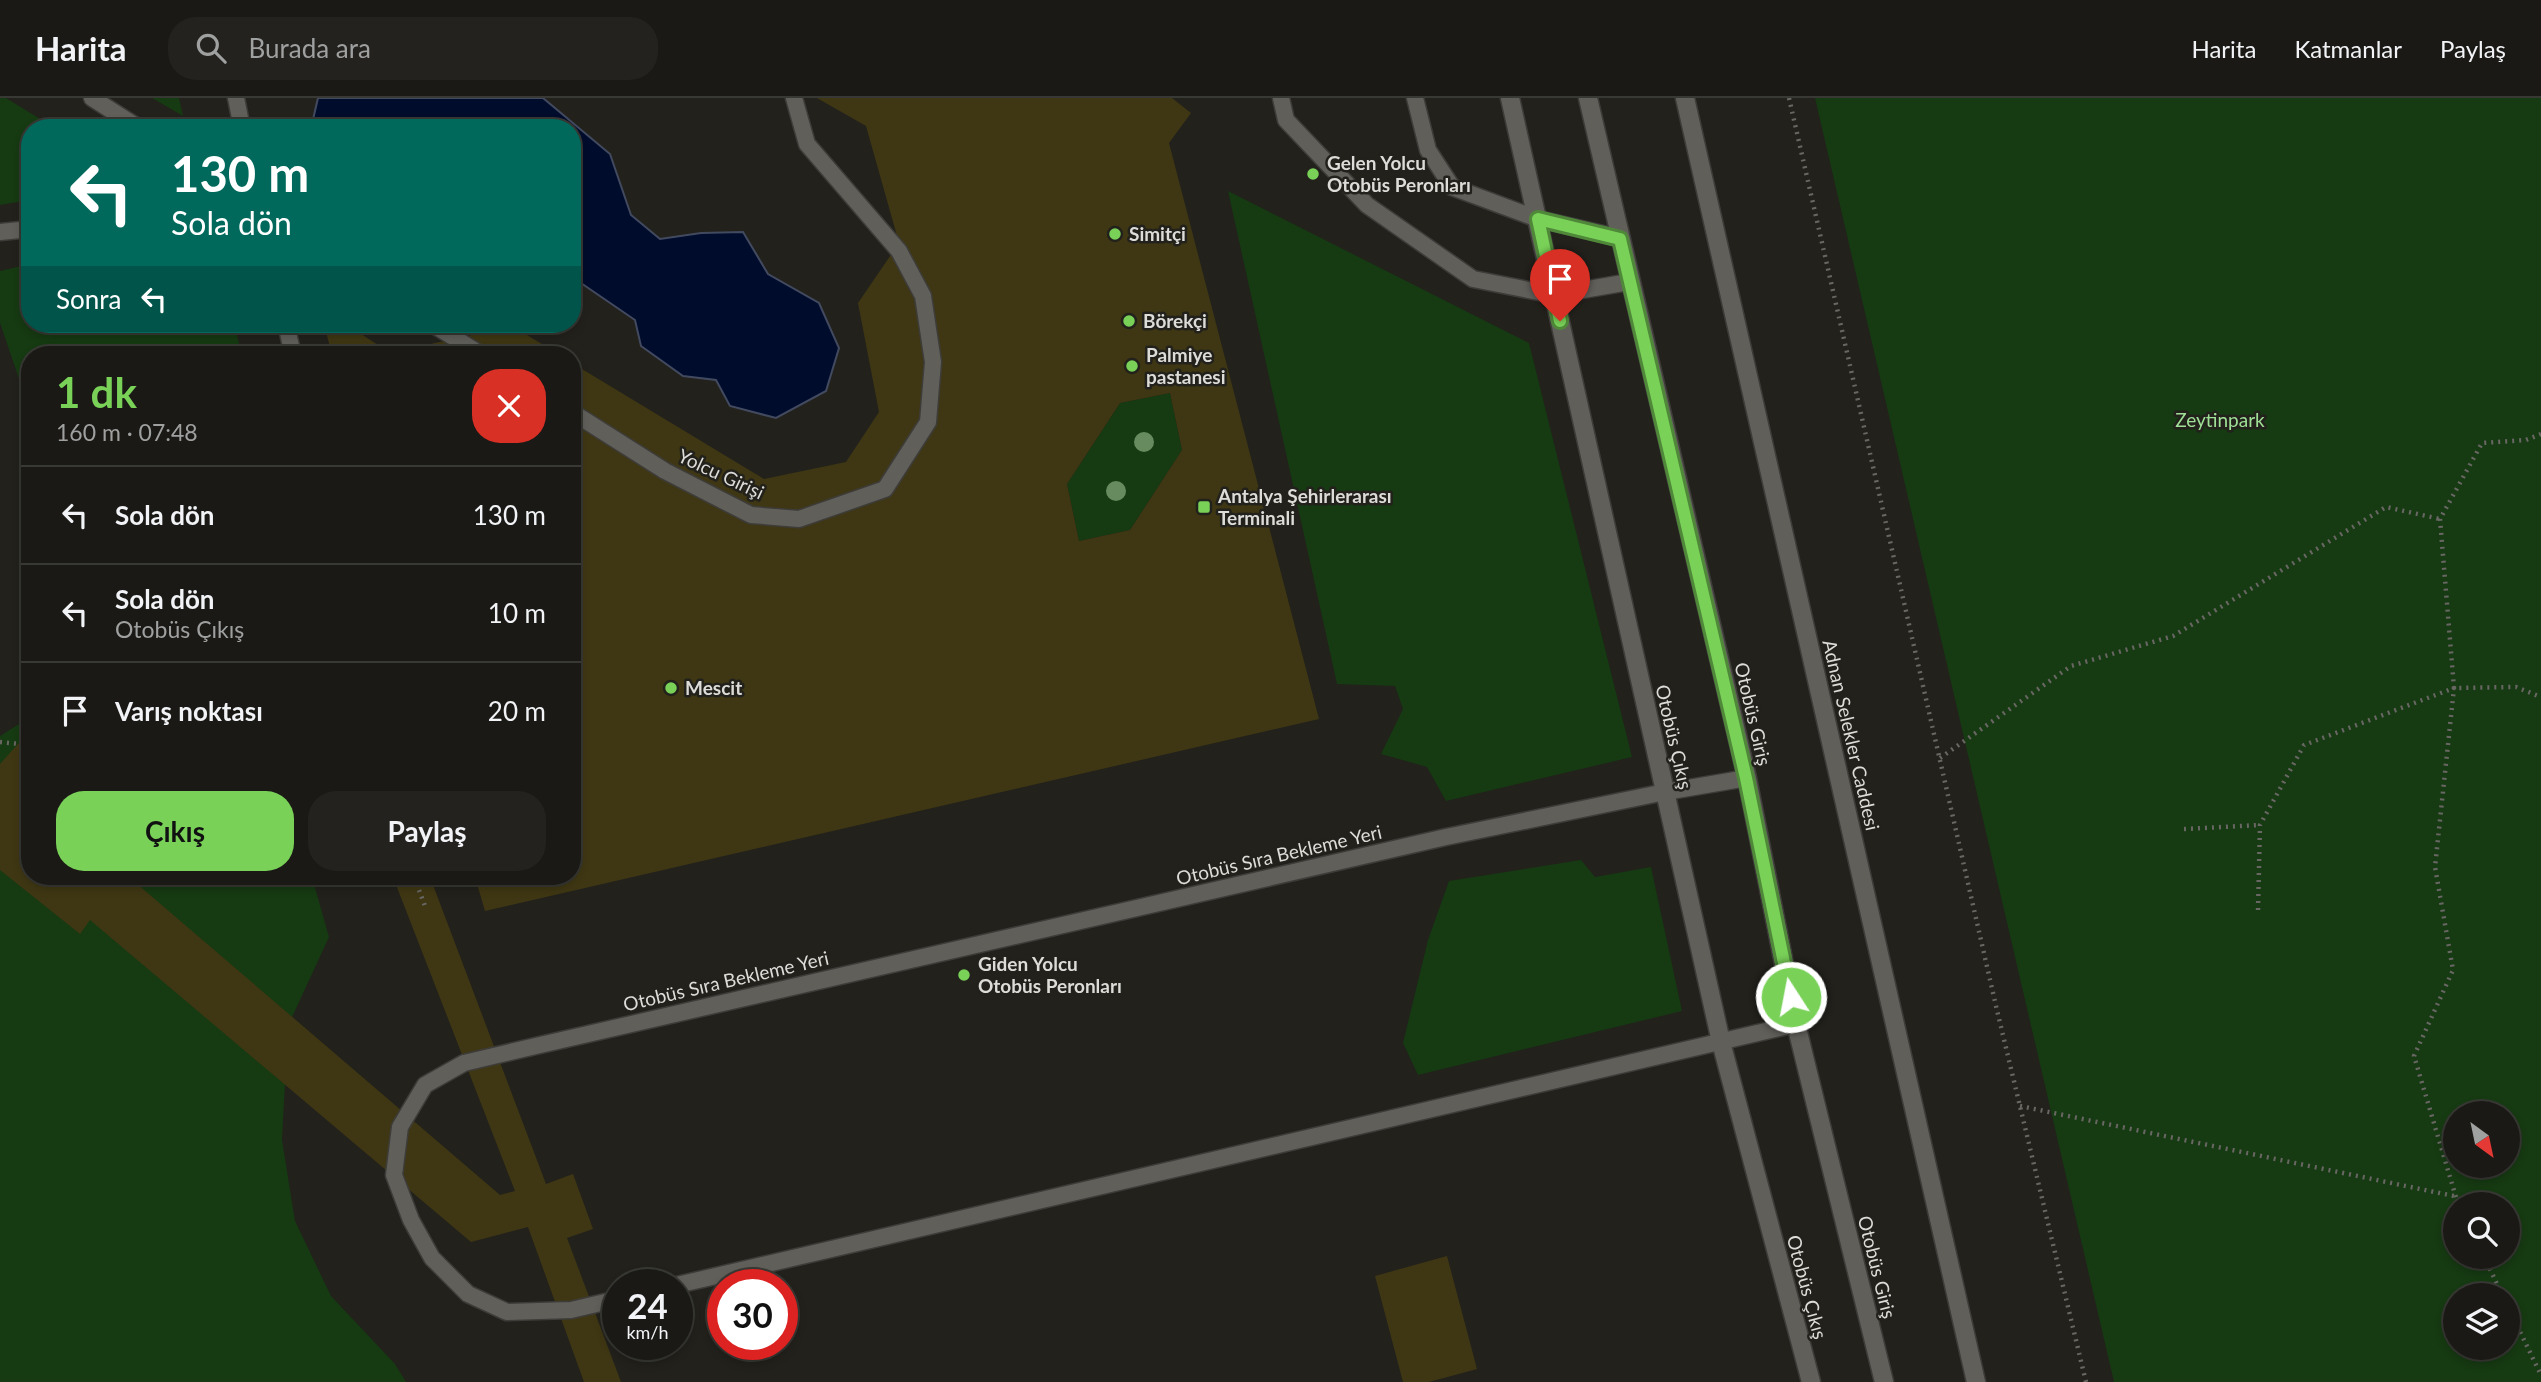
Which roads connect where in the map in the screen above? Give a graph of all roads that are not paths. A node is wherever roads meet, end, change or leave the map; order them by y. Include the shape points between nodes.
1 (92, 98) edge
2 (236, 98) edge
3 (794, 98) edge
4 (1281, 98) edge
5 (1415, 98) edge
6 (1510, 98) edge
7 (1588, 98) edge
8 (1685, 98) edge
9 (125, 119) edge
10 (240, 119) edge
11 (1538, 219) junction
12 (21, 230) edge
13 (0, 232) edge
14 (1620, 239) junction
15 (1629, 282) junction
16 (1554, 295) junction
17 (447, 333) edge
18 (467, 346) edge
19 (581, 418) edge
20 (1746, 778) junction
21 (1665, 792) junction
22 (1796, 1024) junction
23 (1721, 1042) junction
24 (693, 1281) edge
25 (602, 1303) edge
26 (1811, 1382) edge
27 (1884, 1382) edge
28 (1976, 1382) edge

1 - 9 lane
2 - 10 lane
3 - 19 lane, Yolcu Girişi via 807,144 899,251 923,296 933,362 928,422 885,489 799,519 751,515 665,471
4 - 16 lane via 1286,120 1367,205 1473,278
5 - 11 lane via 1428,150 1451,187
6 - 11 street, Otobüs Çıkış
7 - 14 street, Otobüs Giriş
8 - 28 street, Adnan Selekler Caddesi
11 - 14 lane
11 - 16 street, Otobüs Çıkış
12 - 13 lane
14 - 15 street, Otobüs Giriş
15 - 16 lane
15 - 20 street, Otobüs Giriş
16 - 21 street, Otobüs Çıkış
17 - 18 lane
20 - 21 lane, Otobüs Sıra Bekleme Yeri
20 - 22 street, Otobüs Giriş
21 - 23 street, Otobüs Çıkış
21 - 25 lane, Otobüs Sıra Bekleme Yeri via 527,1048 464,1063 425,1085 400,1127 394,1175 432,1258 468,1294 507,1312 571,1310
22 - 23 lane
22 - 27 street, Otobüs Giriş
23 - 24 lane
23 - 26 street, Otobüs Çıkış

